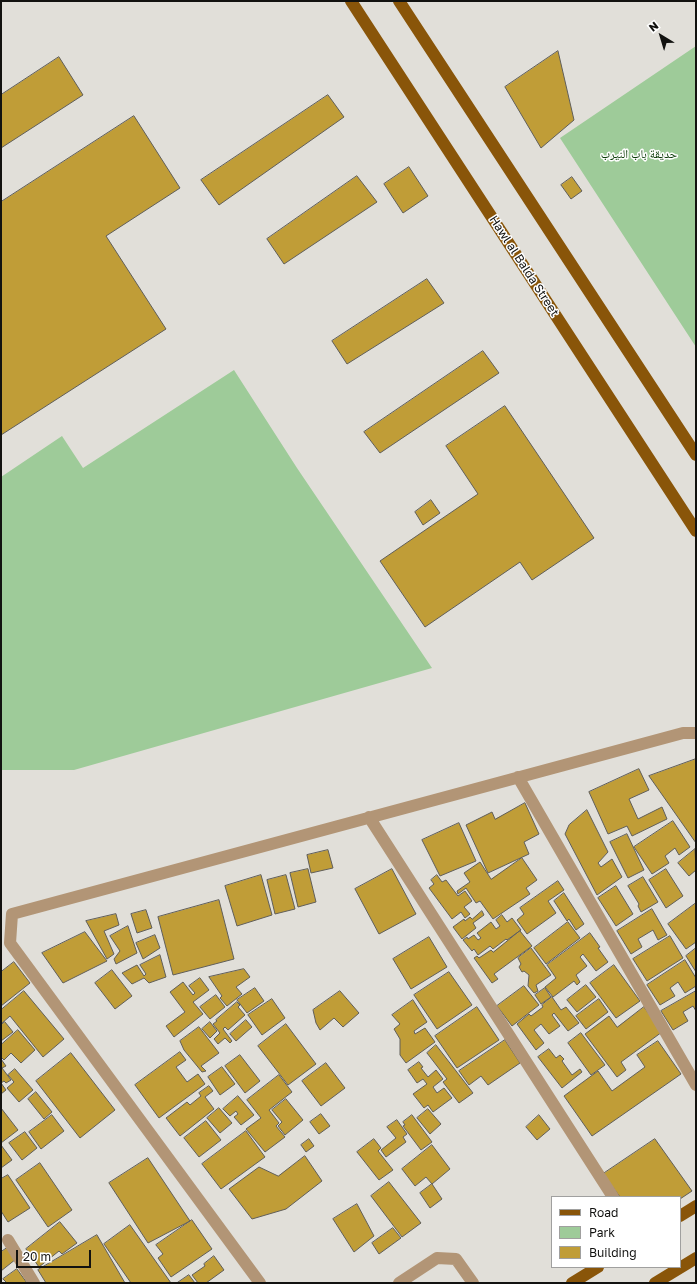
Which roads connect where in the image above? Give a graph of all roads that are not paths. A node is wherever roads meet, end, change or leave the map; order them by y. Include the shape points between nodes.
1 (351, 1) edge
2 (399, 1) edge
3 (696, 455) edge
4 (696, 531) edge
5 (696, 733) edge
6 (518, 777) junction
7 (369, 817) junction
8 (696, 1085) edge
9 (612, 1196) edge
10 (696, 1206) edge
11 (681, 1215) edge
12 (8, 1240) dead end
13 (696, 1258) edge
14 (681, 1267) edge
15 (596, 1268) edge
16 (680, 1268) edge
17 (34, 1283) edge
18 (260, 1283) edge
19 (399, 1283) edge
20 (474, 1283) edge
21 (572, 1283) edge
22 (656, 1283) edge

1 - 4 main road, Hawl al Balda Street
2 - 3 main road
5 - 6 street via 682,733
6 - 7 street
6 - 8 street
7 - 9 street
7 - 18 street via 12,914 10,943
10 - 11 main road
12 - 17 street
13 - 14 main road
15 - 21 main road
16 - 22 main road
19 - 20 street via 437,1258 456,1259

